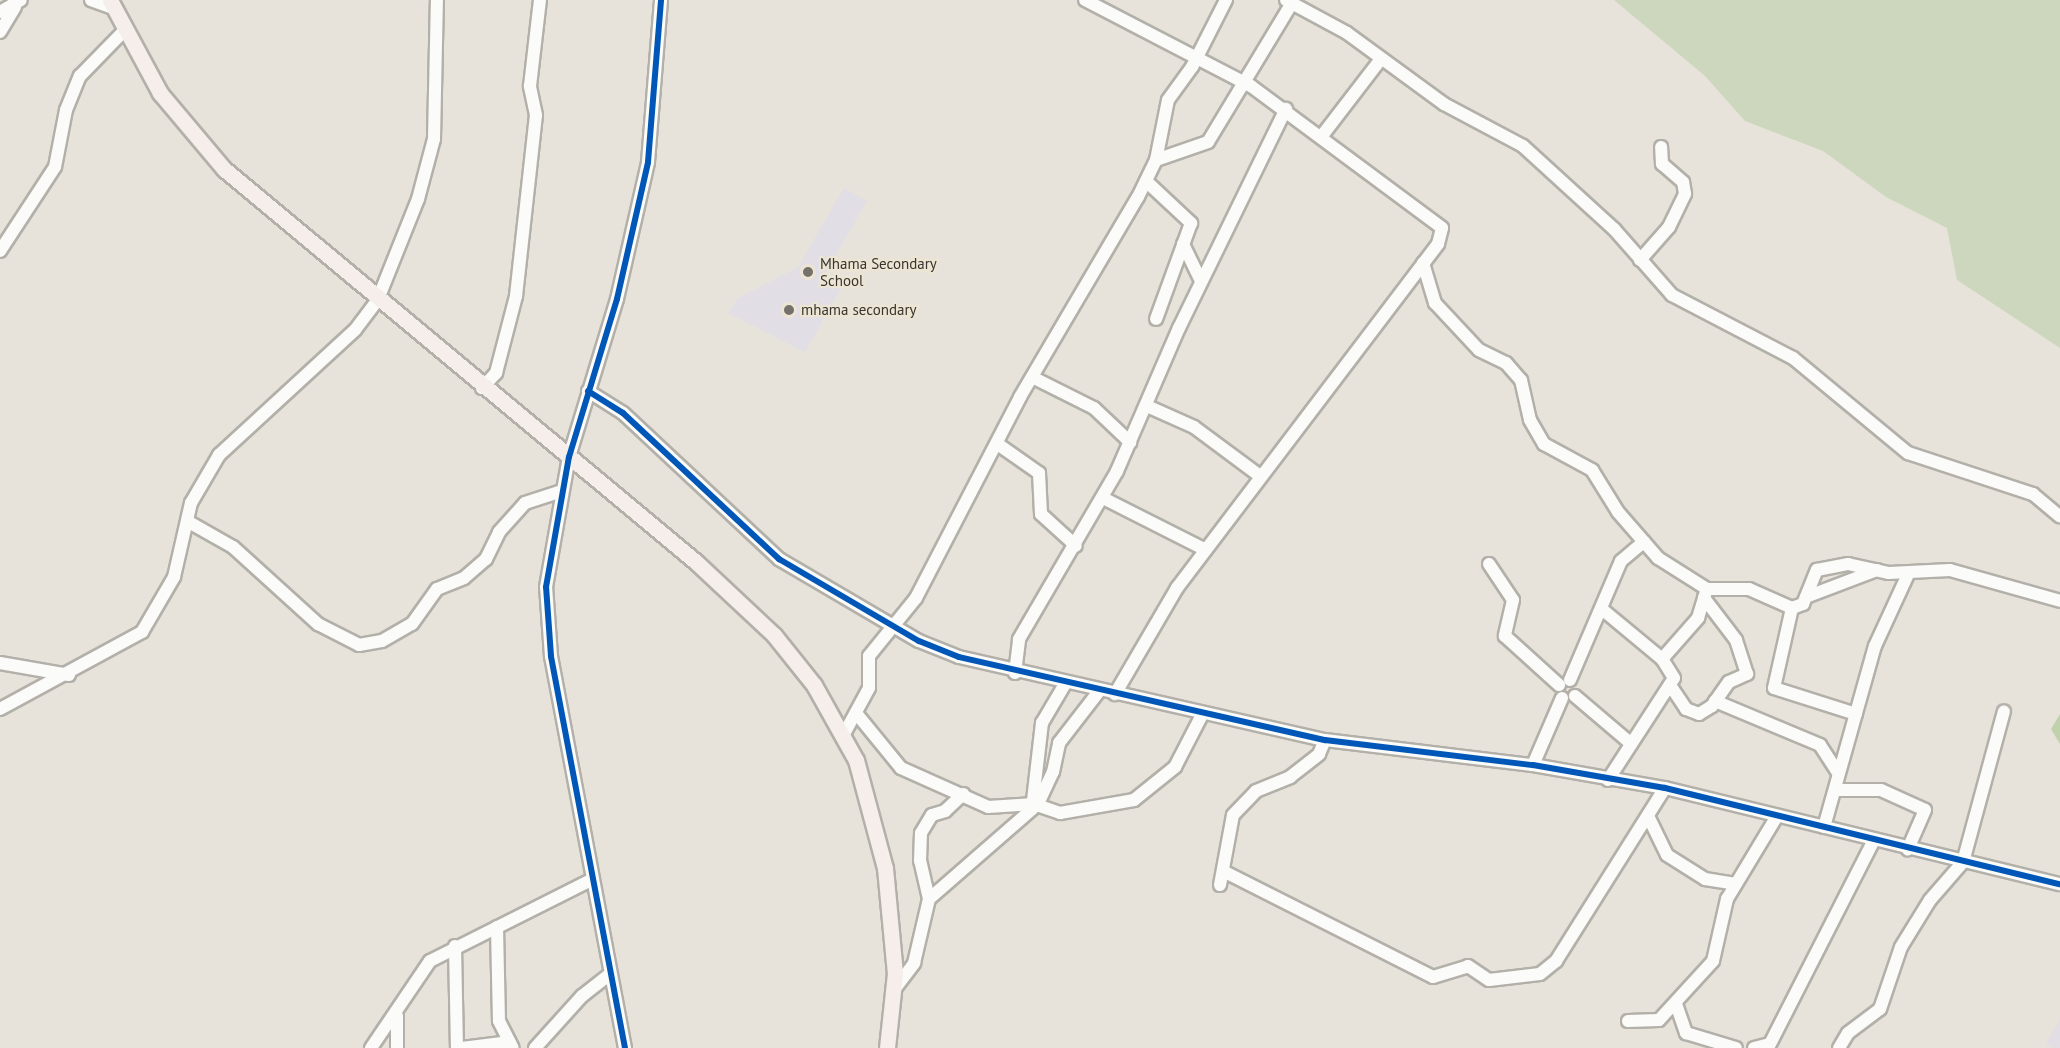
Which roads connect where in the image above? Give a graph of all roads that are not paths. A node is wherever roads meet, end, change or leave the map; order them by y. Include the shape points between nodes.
1 (91, 0) edge
2 (437, 0) edge
3 (540, 0) edge
4 (661, 0) edge
5 (1085, 0) edge
6 (1226, 0) edge
7 (1289, 1) edge
8 (18, 3) edge
9 (111, 4) edge
10 (0, 12) edge
11 (0, 32) edge
12 (123, 32) junction
13 (1197, 59) junction
14 (1380, 60) junction
15 (1243, 82) junction
16 (1286, 109) junction
17 (1321, 137) junction
18 (1661, 147) dead end
19 (1156, 160) junction
20 (1146, 181) junction
21 (1182, 244) junction
22 (0, 251) edge
23 (1640, 260) junction
24 (1423, 263) junction
25 (1201, 281) junction
26 (378, 299) junction
27 (1156, 319) dead end
28 (1034, 378) junction
29 (482, 388) junction
30 (588, 392) junction
31 (1147, 406) junction
32 (1130, 441) junction
33 (999, 446) junction
34 (568, 457) junction
35 (1260, 476) junction
36 (561, 491) junction
37 (1103, 498) junction
38 (2060, 518) edge
39 (187, 521) junction
40 (1644, 542) junction
41 (1076, 546) junction
42 (1206, 550) junction
43 (1489, 564) dead end
44 (1878, 570) junction
45 (1909, 572) junction
46 (1705, 594) junction
47 (1806, 597) junction
48 (2060, 601) edge
49 (1792, 608) junction
50 (1603, 610) junction
51 (895, 627) junction
52 (1662, 659) junction
53 (0, 663) edge
54 (1015, 673) junction
55 (69, 675) junction
56 (1565, 682) junction
57 (1065, 684) junction
58 (1670, 685) junction
59 (1100, 690) junction
60 (1115, 694) junction
61 (1568, 697) junction
62 (1714, 701) junction
63 (0, 709) edge
64 (2004, 711) dead end
65 (1203, 712) junction
66 (856, 713) junction
67 (1856, 714) junction
68 (844, 734) junction
69 (1325, 740) junction
70 (1629, 742) junction
71 (1533, 765) junction
72 (1838, 773) junction
73 (1608, 780) junction
74 (1665, 788) junction
75 (1835, 790) junction
76 (963, 794) junction
77 (1035, 805) junction
78 (1648, 816) junction
79 (1777, 816) junction
80 (1824, 827) junction
81 (1874, 840) junction
82 (1908, 849) junction
83 (1963, 862) junction
84 (1223, 872) junction
85 (591, 880) junction
86 (1736, 884) junction
87 (2060, 884) edge
88 (1220, 885) dead end
89 (929, 899) junction
90 (497, 927) junction
91 (455, 946) junction
92 (610, 974) junction
93 (894, 990) junction
94 (1676, 1004) junction
95 (397, 1016) junction
96 (1628, 1021) dead end
97 (455, 1028) junction
98 (478, 1043) junction
99 (511, 1045) edge
100 (370, 1048) edge
101 (397, 1048) edge
102 (457, 1048) edge
103 (462, 1048) edge
104 (535, 1048) edge
105 (625, 1048) edge
106 (888, 1048) edge
107 (1736, 1048) edge
108 (1754, 1048) edge
109 (1839, 1048) edge

1 - 9 street
2 - 26 street via 434,139 418,199
3 - 29 street via 530,87 536,116 516,296 496,373
4 - 30 street via 648,162 617,299
5 - 13 street
6 - 13 street
7 - 14 street via 1347,33
7 - 15 street
8 - 10 street
8 - 11 street
9 - 12 main road
12 - 22 street via 80,76 66,110 55,168
12 - 26 main road via 160,93 212,156
13 - 15 street
13 - 19 street via 1168,100
14 - 17 street
14 - 23 street via 1535,156
15 - 16 street
15 - 19 street via 1209,142
16 - 17 street
16 - 25 street
17 - 24 street via 1439,221 1442,236
18 - 23 street via 1662,164 1683,182 1685,194 1669,227
19 - 20 street
20 - 21 street via 1190,219
20 - 28 street
21 - 25 street
21 - 27 street
23 - 38 street via 1672,295 1793,358 1908,453 2033,494
24 - 35 street
24 - 40 street via 1435,303 1479,350 1506,363 1521,380 1539,438 1592,470
25 - 31 street
26 - 29 main road
26 - 39 street via 355,330 219,455 197,489
28 - 32 street via 1094,408
28 - 33 street
29 - 34 main road
30 - 34 street
30 - 51 street via 623,413 779,559
31 - 32 street
31 - 35 street via 1194,427
32 - 37 street
33 - 41 street via 1039,473 1041,514
33 - 51 street
34 - 36 street
34 - 68 main road via 774,635
35 - 42 street
36 - 39 street via 530,498 499,532 486,559 464,578 436,589 398,634 359,645 318,624 233,547
36 - 85 street via 547,614
37 - 41 street
37 - 42 street
39 - 55 street via 174,577 148,625
40 - 46 street via 1669,568
40 - 50 street via 1621,561
41 - 54 street via 1019,639
42 - 60 street
43 - 56 street via 1512,600 1505,636
44 - 45 street
44 - 47 street
44 - 47 street via 1848,564 1819,570
45 - 48 street via 1950,570
45 - 67 street via 1880,632
46 - 49 street via 1749,589
46 - 52 street via 1698,618
46 - 62 street via 1736,640 1748,670
47 - 49 street
49 - 67 street via 1774,688
50 - 52 street
50 - 56 street
51 - 54 street via 939,650
51 - 66 street via 869,656 869,688
52 - 58 street via 1674,672
53 - 55 street
54 - 57 street
55 - 63 street
56 - 61 street via 1576,687
57 - 59 street
57 - 77 street via 1042,723
58 - 62 street via 1694,714 1704,713
58 - 70 street
59 - 60 street
59 - 77 street via 1059,742 1053,772
60 - 65 street
61 - 70 street
61 - 71 street
62 - 72 street via 1820,745
64 - 83 street
65 - 69 street
65 - 77 street via 1174,766 1127,804 1094,803 1060,813
66 - 68 street
66 - 76 street via 897,765
67 - 72 street
68 - 93 main road via 866,786 885,868
69 - 71 street
69 - 84 street via 1318,754 1290,777 1256,790 1241,805 1228,829
70 - 73 street
71 - 73 street
72 - 75 street
73 - 74 street
74 - 78 street
74 - 79 street
75 - 80 street
75 - 82 street via 1881,790 1925,810
76 - 77 street via 993,808
76 - 89 street via 945,811 932,815 921,833 920,861
77 - 89 street via 1016,827
78 - 84 street via 1547,971 1504,980 1488,980 1468,966 1433,977
78 - 86 street via 1668,855 1705,879
79 - 80 street
79 - 86 street
80 - 81 street
81 - 82 street
81 - 108 street via 1770,1044
82 - 83 street
83 - 87 street
83 - 109 street via 1910,932 1891,970 1880,1009 1848,1033
84 - 88 street
85 - 90 street
85 - 92 street
86 - 94 street via 1725,909 1718,953
89 - 93 street via 914,963
90 - 91 street
90 - 99 street via 498,1010
91 - 95 street via 421,969
91 - 97 street
92 - 104 street via 582,996
92 - 105 street
93 - 106 main road
94 - 96 street via 1651,1024
94 - 107 street via 1686,1033
95 - 100 street
95 - 101 street
97 - 98 street
97 - 102 street
98 - 99 street
98 - 103 street

